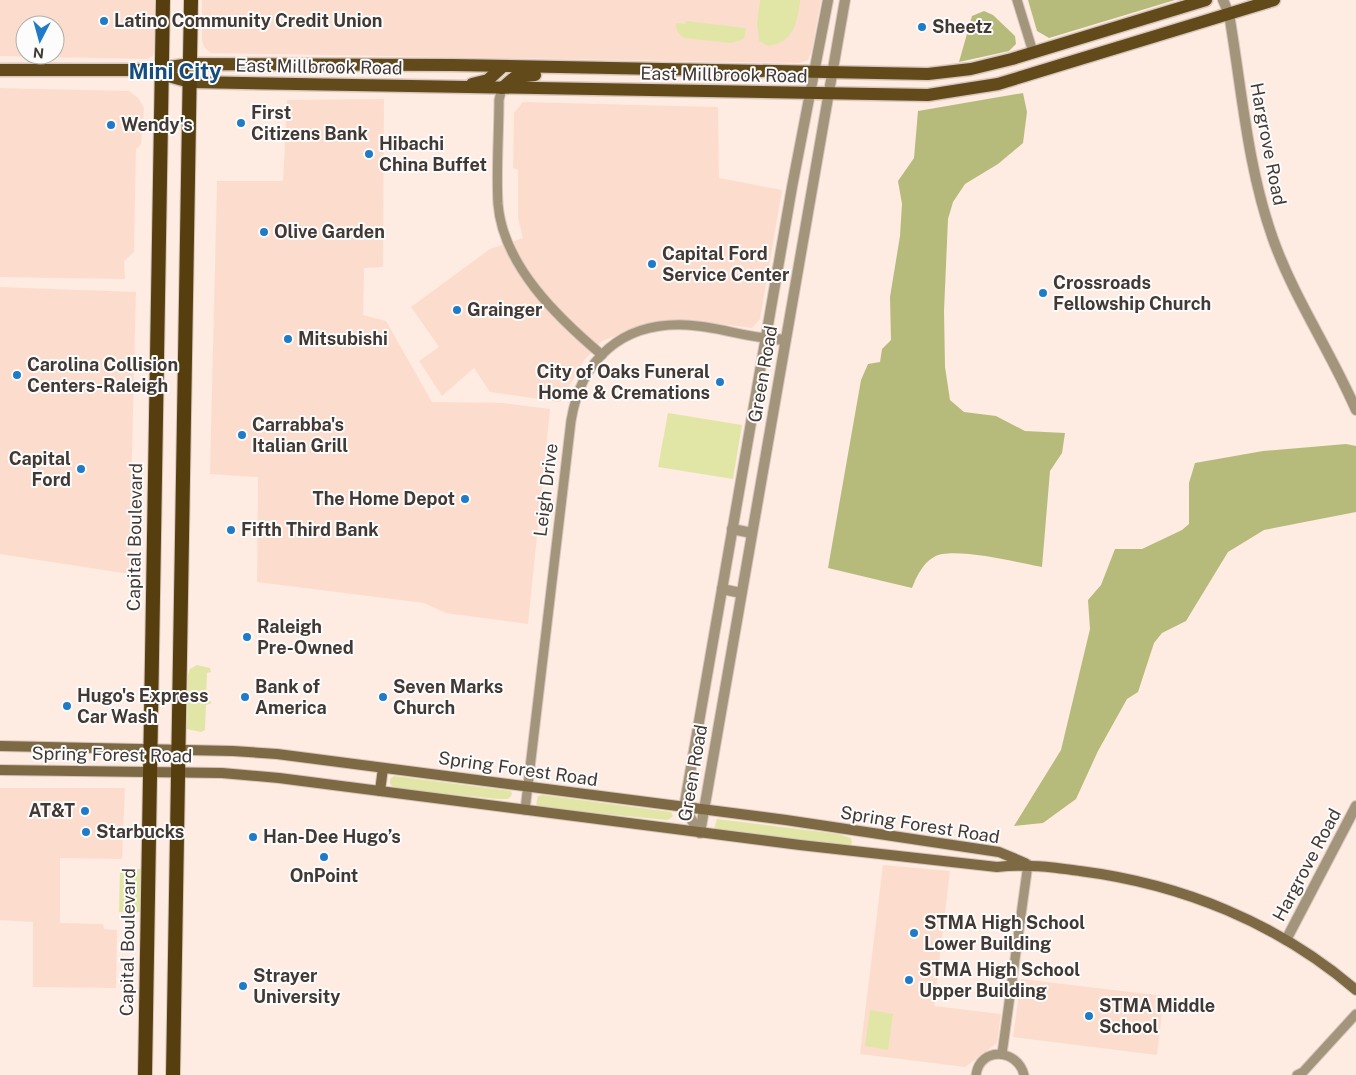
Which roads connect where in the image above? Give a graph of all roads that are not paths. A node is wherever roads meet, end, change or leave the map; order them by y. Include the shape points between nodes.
1 (163, 0) edge
2 (191, 0) edge
3 (828, 0) edge
4 (845, 0) edge
5 (1017, 0) edge
6 (1206, 0) edge
7 (1223, 0) edge
8 (1231, 0) edge
9 (1274, 0) edge
10 (1229, 14) junction
11 (1033, 52) junction
12 (190, 64) junction
13 (502, 67) junction
14 (586, 67) junction
15 (0, 70) edge
16 (158, 71) junction
17 (814, 73) junction
18 (832, 74) junction
19 (190, 82) junction
20 (463, 87) junction
21 (502, 88) junction
22 (810, 94) junction
23 (828, 94) junction
24 (765, 338) junction
25 (785, 340) junction
26 (602, 355) junction
27 (1356, 410) edge
28 (732, 529) junction
29 (752, 533) junction
30 (722, 589) junction
31 (741, 593) junction
32 (0, 746) edge
33 (150, 749) junction
34 (179, 750) junction
35 (383, 768) junction
36 (0, 770) edge
37 (150, 772) junction
38 (178, 773) junction
39 (527, 787) junction
40 (380, 791) junction
41 (1356, 806) edge
42 (684, 808) junction
43 (703, 809) junction
44 (525, 810) junction
45 (700, 832) junction
46 (1028, 864) junction
47 (1286, 940) junction
48 (1356, 990) edge
49 (1356, 1014) edge
50 (1002, 1054) junction
51 (145, 1075) edge
52 (173, 1075) edge
53 (976, 1075) edge
54 (1024, 1075) edge
55 (1297, 1075) edge

1 - 16 highway, Capital Boulevard
2 - 12 highway
3 - 17 street, Green Road
4 - 18 street, Green Road
5 - 11 street
6 - 11 main road, East Millbrook Road
7 - 10 street, Hargrove Road
8 - 10 street, Hargrove Road
9 - 10 main road, East Millbrook Road
10 - 23 main road, East Millbrook Road via 970,90 912,95
10 - 27 street, Hargrove Road via 1253,173 1264,212 1292,284
11 - 18 main road, East Millbrook Road via 985,66 942,73
12 - 13 main road, East Millbrook Road
12 - 16 main road, East Millbrook Road
12 - 19 highway
13 - 14 main road, East Millbrook Road
13 - 20 main road via 488,80
14 - 17 main road, East Millbrook Road
14 - 21 main road via 557,76 519,75
15 - 16 main road
16 - 19 main road, East Millbrook Road
16 - 33 highway, Capital Boulevard
17 - 18 main road, East Millbrook Road
17 - 22 street, Green Road
18 - 23 street, Green Road
19 - 20 main road, East Millbrook Road
19 - 34 highway
20 - 21 main road, East Millbrook Road
21 - 22 main road, East Millbrook Road
21 - 26 street via 498,198 508,244 527,279
22 - 23 main road, East Millbrook Road
22 - 24 street, Green Road
23 - 25 street, Green Road
24 - 25 street
24 - 26 street, Leigh Drive via 688,325 655,326 617,341
24 - 28 street, Green Road
25 - 29 street, Green Road
26 - 39 street, Leigh Drive via 582,380 571,419
28 - 29 street
28 - 30 street, Green Road
29 - 31 street, Green Road
30 - 31 street
30 - 42 street, Green Road
31 - 43 street, Green Road
32 - 33 main road, Spring Forest Road
33 - 34 main road, Spring Forest Road
33 - 37 highway, Capital Boulevard
34 - 35 main road, Spring Forest Road via 248,752
34 - 38 highway
35 - 39 main road, Spring Forest Road
35 - 40 main road
36 - 37 main road, Spring Forest Road
37 - 38 main road, Spring Forest Road
37 - 51 highway, Capital Boulevard
38 - 40 main road, Spring Forest Road via 251,775
38 - 52 highway
39 - 42 main road, Spring Forest Road
39 - 44 street, Leigh Drive
40 - 44 main road, Spring Forest Road
41 - 47 street, Hargrove Road
42 - 43 main road, Spring Forest Road
42 - 45 street, Green Road
43 - 45 street, Green Road
43 - 46 main road, Spring Forest Road via 999,852
44 - 45 main road, Spring Forest Road
45 - 46 main road, Spring Forest Road via 997,867
46 - 47 main road, Spring Forest Road via 1105,874 1167,888 1229,910
46 - 50 street
47 - 48 main road, Spring Forest Road
49 - 55 street
50 - 53 street via 986,1058
50 - 54 street via 1016,1060

